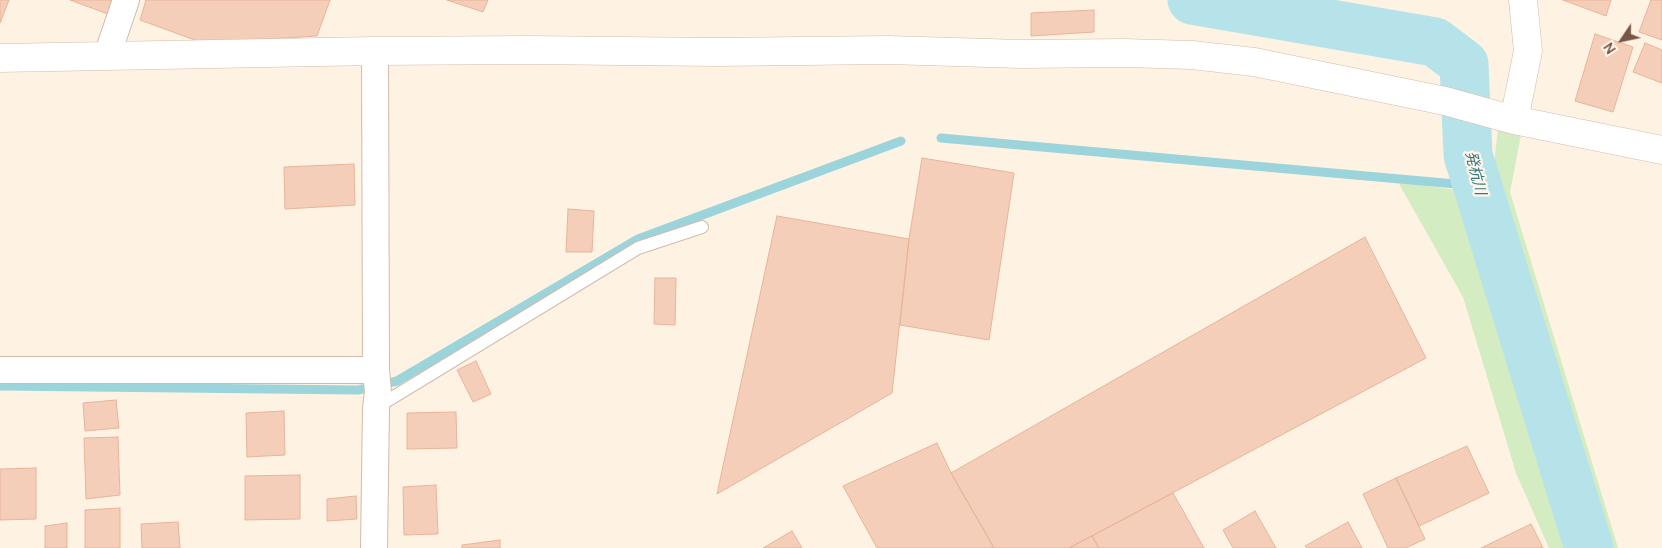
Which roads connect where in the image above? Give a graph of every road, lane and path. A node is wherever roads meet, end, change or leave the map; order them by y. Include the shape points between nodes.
1 (126, 0) edge
2 (1523, 0) edge
3 (375, 51) junction
4 (107, 56) junction
5 (0, 58) edge
6 (1513, 119) junction
7 (1662, 150) edge
8 (702, 227) dead end
9 (0, 370) edge
10 (377, 388) junction
11 (374, 548) edge

1 - 4 street
2 - 6 street via 1528,52
3 - 4 street
3 - 6 street via 888,50 1192,56 1254,62
3 - 10 street
4 - 5 street
6 - 7 street
8 - 10 lane via 638,248
9 - 10 street
10 - 11 street

